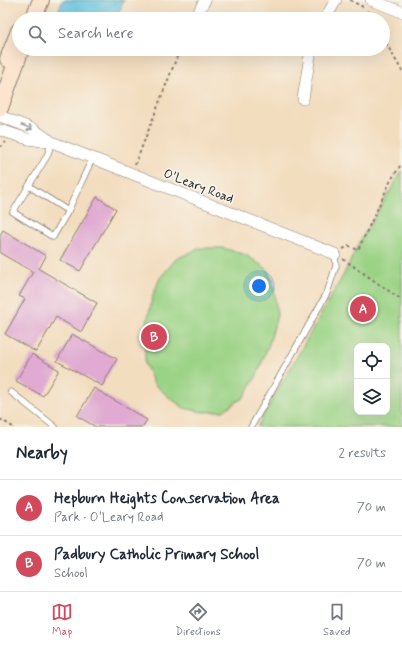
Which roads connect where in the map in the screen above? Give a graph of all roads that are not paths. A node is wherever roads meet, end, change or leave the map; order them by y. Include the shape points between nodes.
1 (31, 0) edge
2 (41, 0) edge
3 (205, 0) edge
4 (336, 0) edge
5 (371, 0) edge
6 (391, 4) edge
7 (27, 12) edge
8 (36, 12) edge
9 (199, 12) edge
10 (329, 12) edge
11 (402, 12) edge
12 (310, 56) edge
13 (11, 57) edge
14 (0, 80) edge
15 (303, 99) dead end
16 (0, 108) edge
17 (0, 116) edge
18 (0, 130) edge
19 (52, 142) junction
20 (92, 159) junction
21 (29, 186) junction
22 (68, 211) junction
23 (335, 254) joint
24 (11, 392) dead end
25 (55, 427) edge
26 (251, 427) edge

1 - 7 main road
2 - 8 main road
3 - 9 street
4 - 10 street
5 - 6 street
6 - 11 street
12 - 15 street
13 - 14 main road
13 - 16 main road
17 -> 19 street, O'Leary Road via 33,129
18 - 19 street, O'Leary Road via 28,139
19 - 20 street, O'Leary Road
19 - 21 lane via 47,156
20 - 22 lane
20 - 23 street, O'Leary Road
21 - 22 lane
21 - 22 lane via 13,212 53,237
23 - 26 lane via 336,266 327,293
24 - 25 lane

